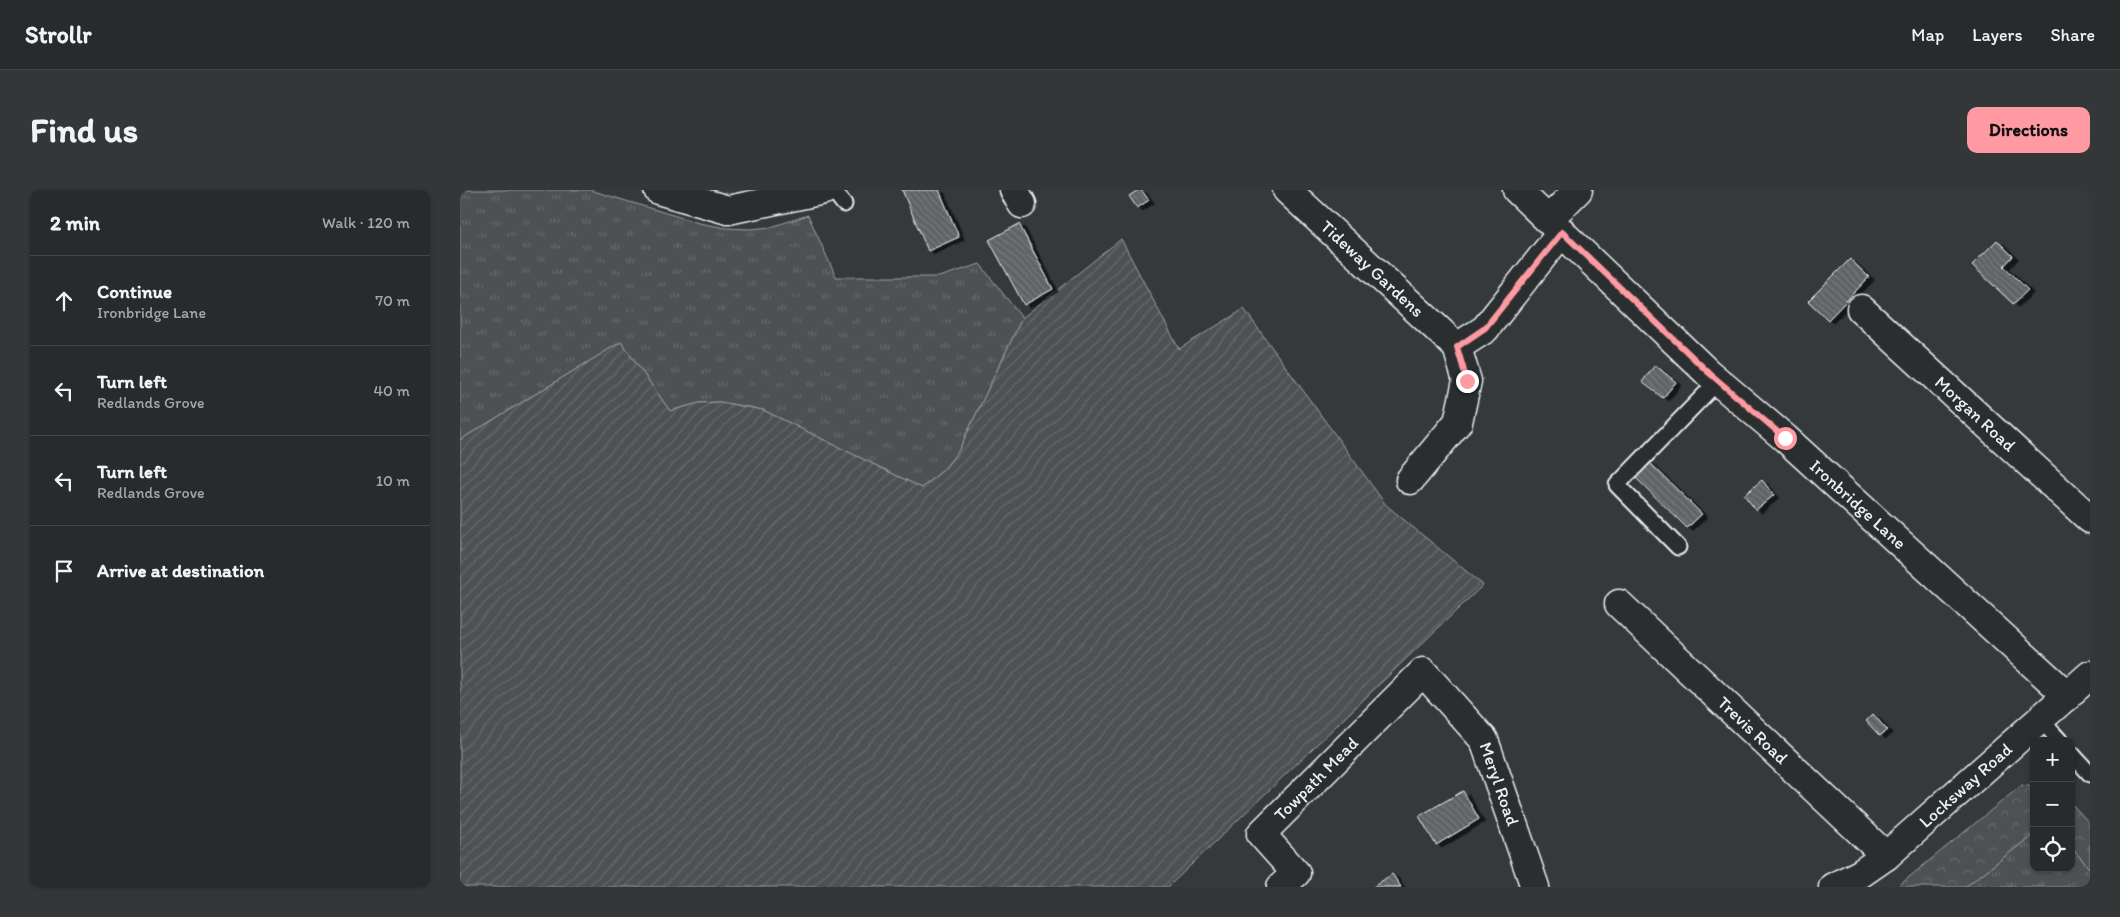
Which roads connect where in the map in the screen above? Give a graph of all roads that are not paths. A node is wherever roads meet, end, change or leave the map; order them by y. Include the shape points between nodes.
1 (658, 190) edge
2 (833, 190) edge
3 (1287, 190) edge
4 (1517, 190) edge
5 (1578, 190) edge
6 (834, 197) edge
7 (731, 200) edge
8 (1555, 226) junction
9 (1861, 309) dead end
10 (1457, 347) junction
11 (1718, 381) junction
12 (1410, 480) dead end
13 (2090, 519) edge
14 (1678, 547) dead end
15 (1619, 604) dead end
16 (1423, 672) joint
17 (2090, 675) edge
18 (2068, 696) junction
19 (2040, 719) junction
20 (2056, 737) edge
21 (2075, 757) edge
22 (2090, 774) edge
23 (1886, 856) junction
24 (1281, 887) edge
25 (1535, 887) edge
26 (1833, 887) edge

1 - 7 street
2 - 6 lane
3 - 10 street, Tideway Gardens
4 - 8 street, Ironbridge Lane
5 - 8 street
6 - 7 street
8 - 10 street via 1485,328
8 - 11 street, Ironbridge Lane
9 - 13 street, Morgan Road
10 - 12 street via 1467,381 1458,422
11 - 14 lane via 1617,485
11 - 18 street, Ironbridge Lane
15 - 23 street, Trevis Road
16 - 24 street, Towpath Mead via 1261,834 1296,873
16 - 25 street, Meryl Road via 1484,740
17 - 18 street, Locksway Road
18 - 19 street, Locksway Road
19 - 20 lane
19 - 23 street, Locksway Road
21 - 22 lane
23 - 26 street, Locksway Road

